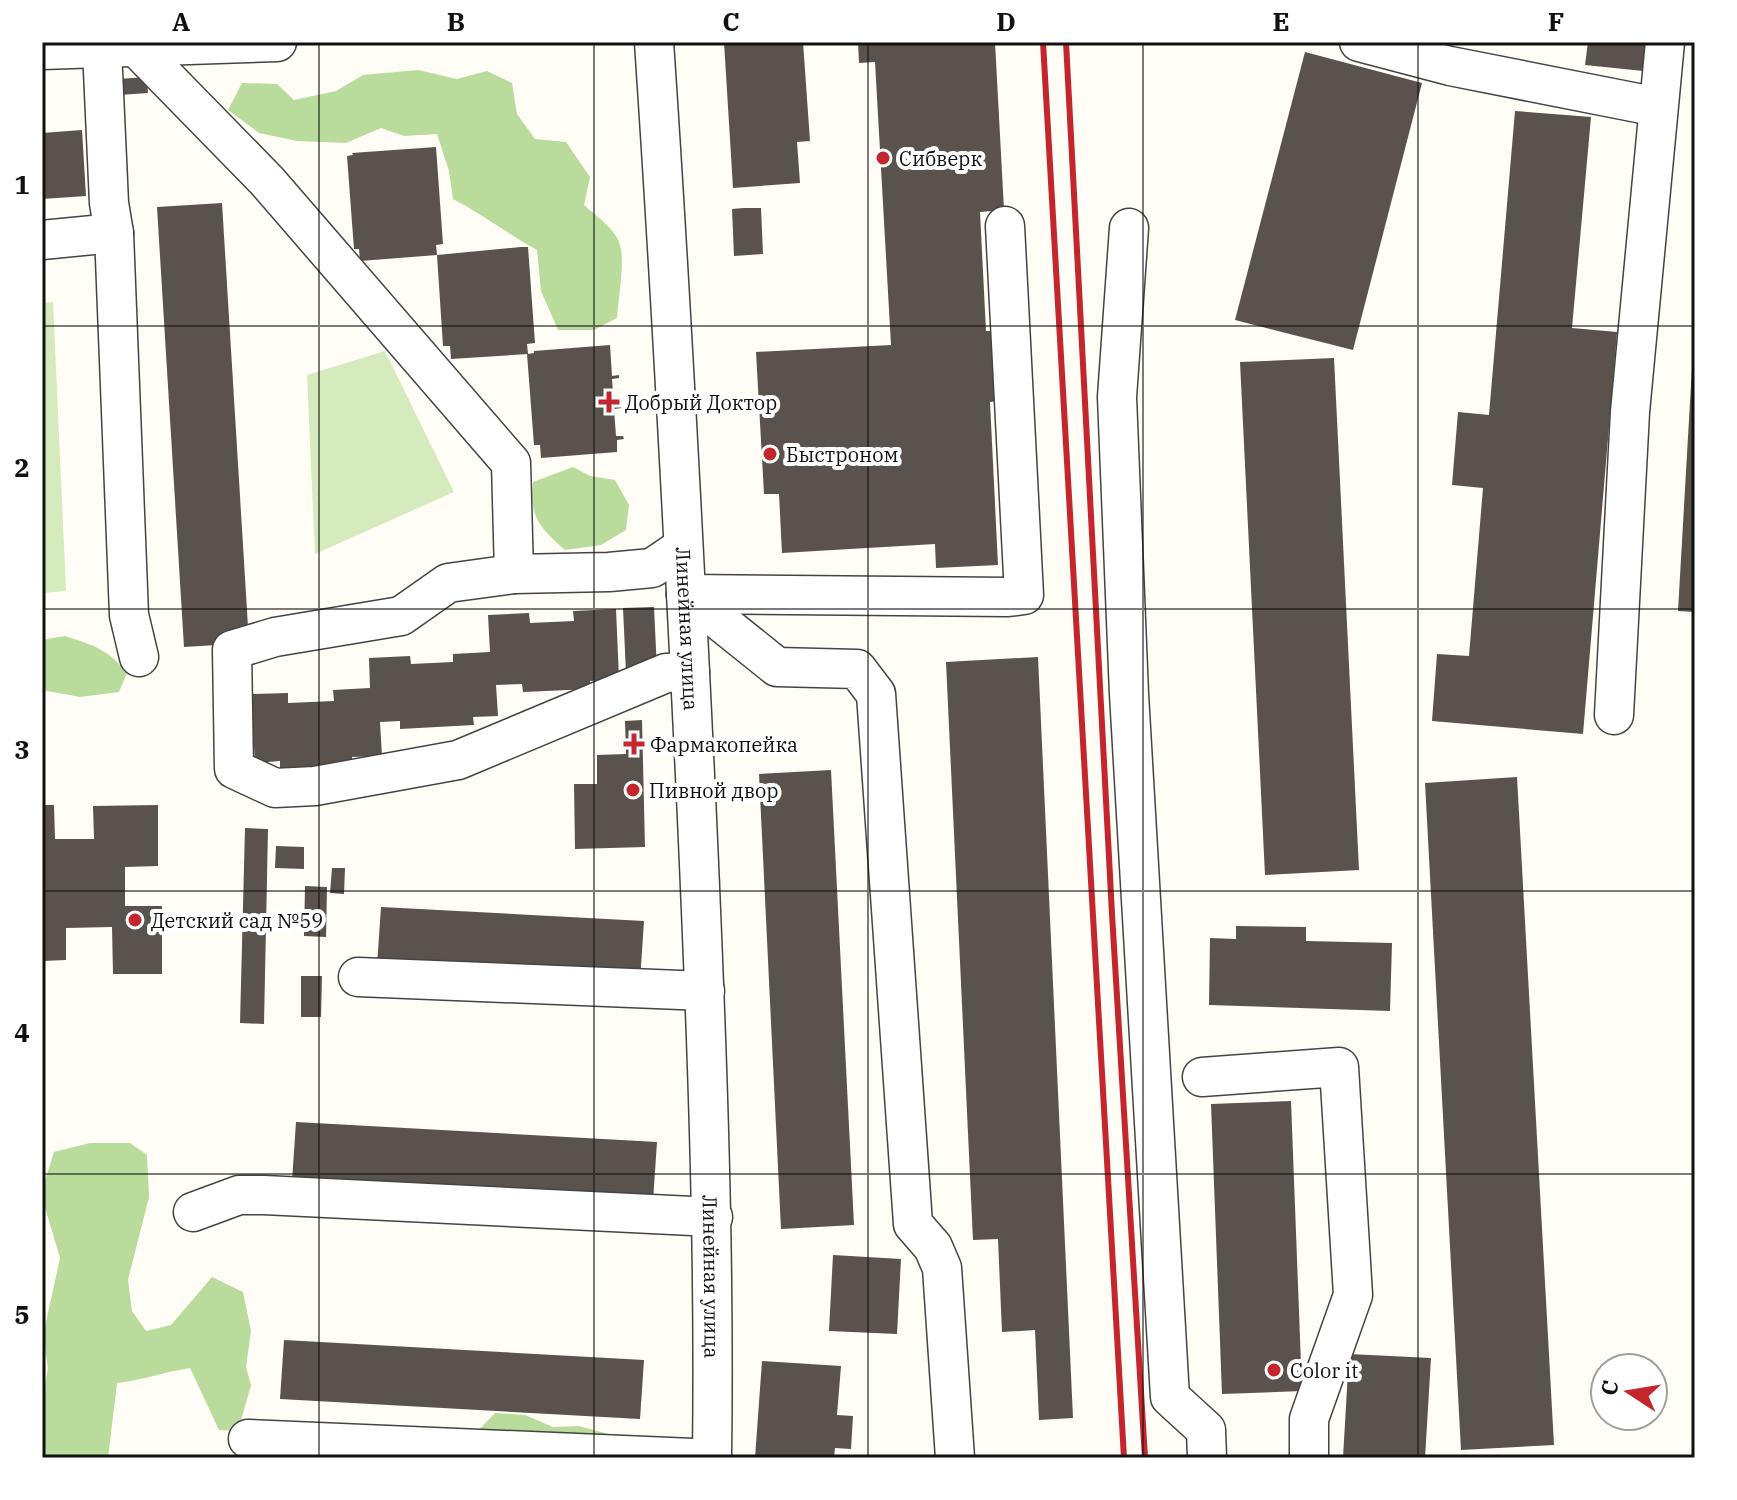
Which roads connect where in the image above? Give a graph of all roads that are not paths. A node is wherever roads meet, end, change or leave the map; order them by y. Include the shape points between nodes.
1 (277, 42) edge
2 (654, 42) edge
3 (1359, 42) edge
4 (1665, 42) edge
5 (125, 46) edge
6 (42, 50) edge
7 (1658, 107) junction
8 (1005, 226) dead end
9 (1129, 228) dead end
10 (114, 233) junction
11 (42, 240) edge
12 (683, 547) junction
13 (514, 574) junction
14 (686, 594) junction
15 (139, 657) dead end
16 (690, 672) junction
17 (1614, 715) dead end
18 (358, 977) dead end
19 (705, 991) junction
20 (1202, 1077) dead end
21 (193, 1212) dead end
22 (713, 1217) junction
23 (248, 1439) dead end
24 (693, 1458) edge
25 (712, 1458) edge
26 (955, 1458) edge
27 (1207, 1458) edge
28 (1309, 1458) edge

1 - 5 street
2 - 12 street, Линейная улица
3 - 7 street via 1450,66
4 - 7 street
5 - 6 street
5 - 10 street via 109,203
5 - 13 street via 267,181 511,463
7 - 17 street via 1630,412
8 - 14 street via 1024,595
9 - 27 street via 1117,397 1170,1397 1206,1430
10 - 11 street
10 - 15 street via 129,615
12 - 13 street via 652,568
12 - 14 street, Линейная улица
13 - 16 street via 448,583 401,616 275,637 232,650 234,769 275,788 315,786 458,760 666,673
14 - 16 street, Линейная улица
14 - 26 street via 777,667 857,669 876,694 913,1224 933,1247 942,1268
16 - 19 street, Линейная улица
18 - 19 street
19 - 22 street, Линейная улица
20 - 28 street via 1339,1067 1353,1295 1309,1419
21 - 22 street via 239,1195 264,1195
22 - 25 street, Линейная улица
23 - 24 street

